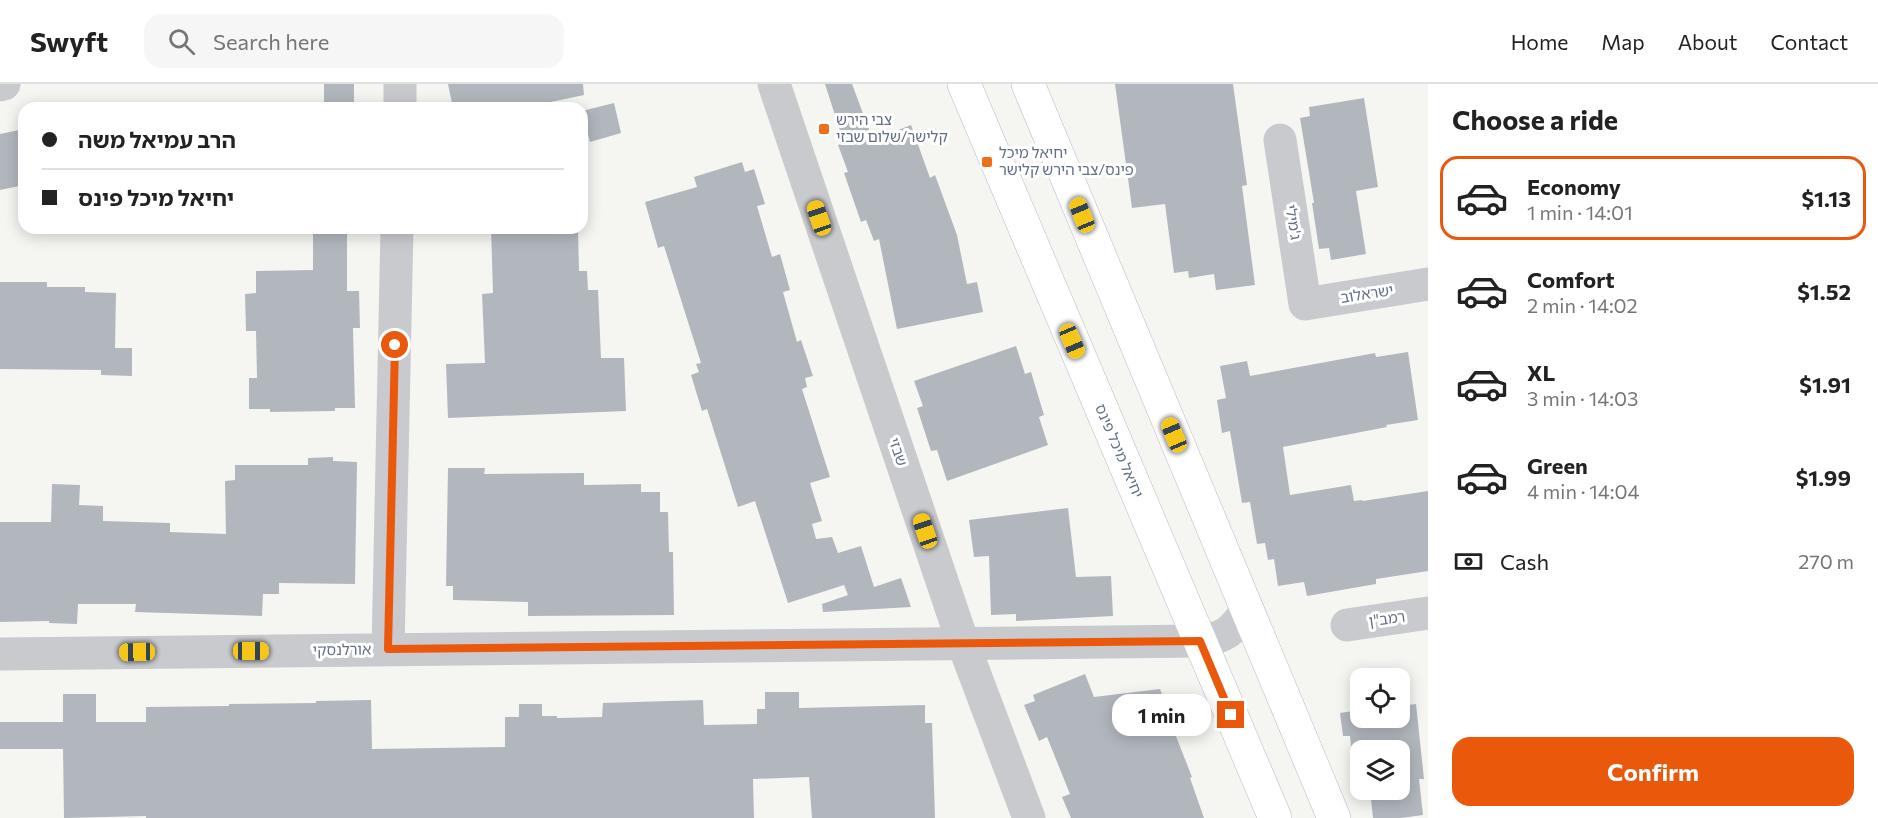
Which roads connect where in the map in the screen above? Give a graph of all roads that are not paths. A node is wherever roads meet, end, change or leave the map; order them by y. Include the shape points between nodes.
1 (400, 84) edge
2 (774, 84) edge
3 (964, 84) edge
4 (1028, 84) edge
5 (400, 102) edge
6 (1280, 140) dead end
7 (397, 234) edge
8 (1428, 284) edge
9 (1305, 304) joint
10 (1247, 610) junction
11 (1428, 613) edge
12 (1347, 626) dead end
13 (1200, 641) junction
14 (963, 643) junction
15 (388, 649) junction
16 (0, 654) edge
17 (1029, 818) edge
18 (1275, 818) edge
19 (1334, 818) edge

1 - 5 street
2 - 14 street, שבזי
3 - 13 main road, יחיאל מיכל פינס
4 - 10 main road
6 - 9 street, ג'מילי
7 - 15 street
8 - 9 street, ישראלוב
10 - 13 street, אורלנסקי via 1225,634
10 - 19 main road
11 - 12 street, רמב"ן
13 - 14 street, אורלנסקי
13 - 18 main road, יחיאל מיכל פינס
14 - 15 street, אורלנסקי
14 - 17 street, שבזי
15 - 16 street, אורלנסקי

